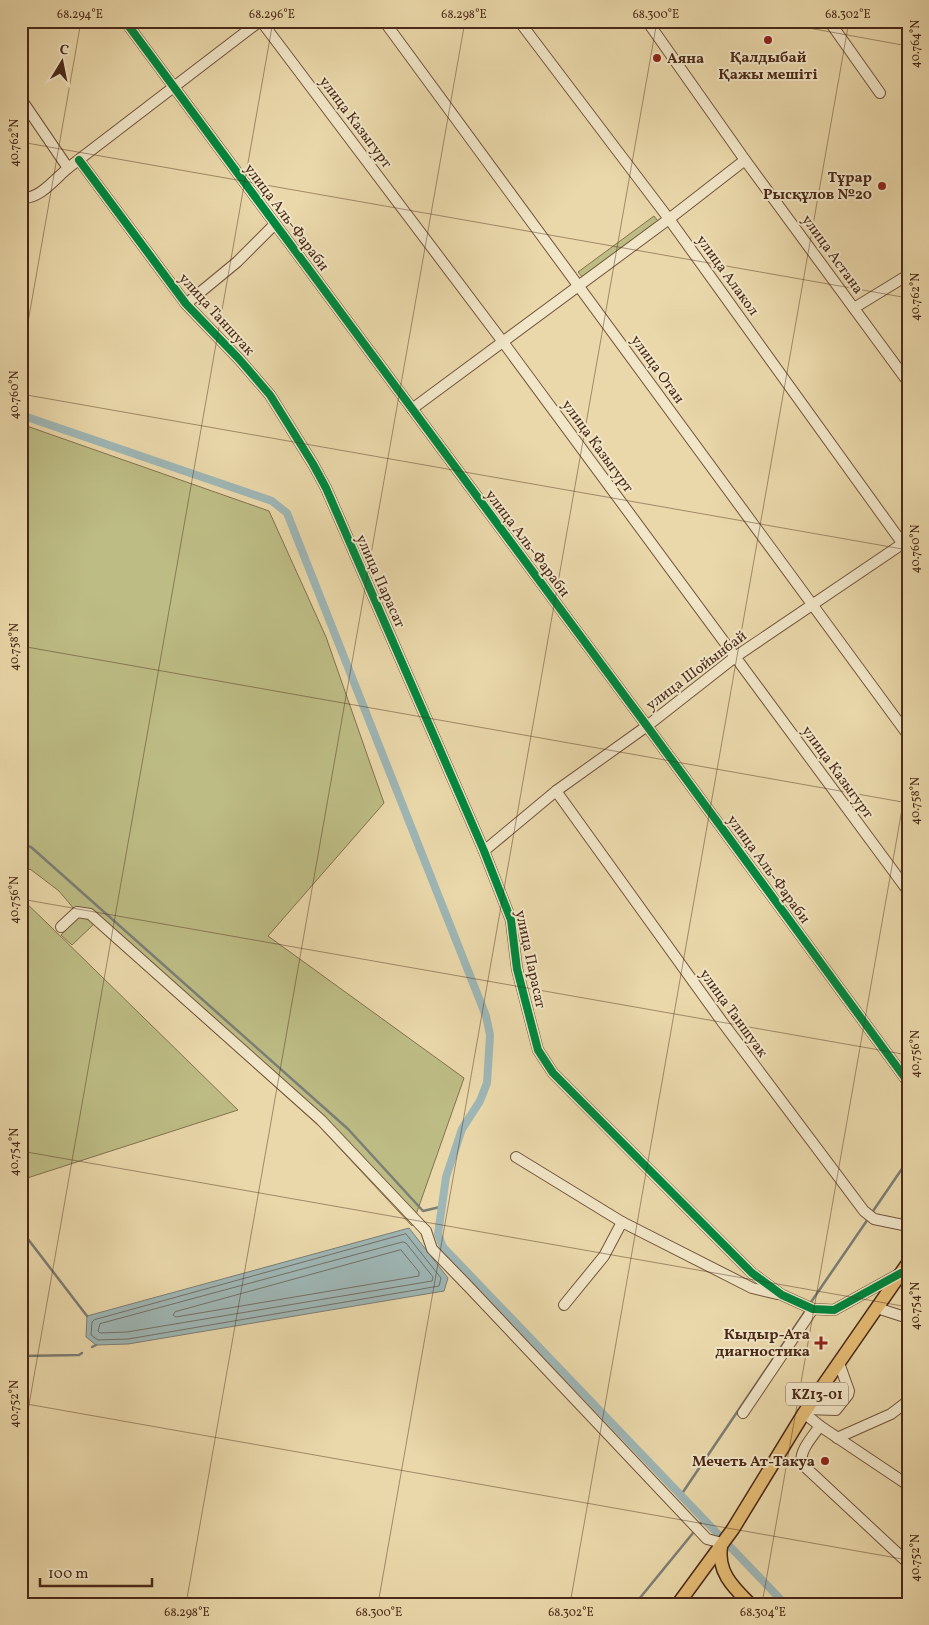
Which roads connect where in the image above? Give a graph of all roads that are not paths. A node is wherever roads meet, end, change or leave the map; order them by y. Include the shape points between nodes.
1 (125, 21) edge
2 (261, 21) edge
3 (384, 21) edge
4 (519, 21) edge
5 (648, 21) edge
6 (829, 21) edge
7 (173, 88) junction
8 (880, 93) dead end
9 (21, 99) edge
10 (79, 160) junction
11 (745, 160) junction
12 (68, 168) junction
13 (21, 198) edge
14 (669, 220) junction
15 (275, 224) junction
16 (908, 275) edge
17 (579, 286) junction
18 (186, 304) junction
19 (854, 308) junction
20 (503, 342) junction
21 (908, 382) edge
22 (412, 410) junction
23 (313, 464) joint
24 (906, 545) edge
25 (812, 606) junction
26 (734, 657) junction
27 (647, 726) junction
28 (908, 735) edge
29 (556, 791) junction
30 (484, 850) junction
31 (908, 891) edge
32 (61, 927) dead end
33 (908, 1082) edge
34 (516, 1157) dead end
35 (622, 1222) junction
36 (908, 1226) edge
37 (746, 1267) junction
38 (904, 1268) edge
39 (736, 1280) junction
40 (782, 1295) junction
41 (564, 1306) dead end
42 (810, 1307) junction
43 (877, 1308) junction
44 (908, 1318) edge
45 (839, 1363) junction
46 (908, 1401) edge
47 (805, 1411) junction
48 (743, 1413) dead end
49 (820, 1426) junction
50 (837, 1438) junction
51 (908, 1485) edge
52 (722, 1544) junction
53 (908, 1563) edge
54 (678, 1604) edge
55 (750, 1604) edge

1 - 7 street, улица Аль-Фараби
2 - 7 street
2 - 20 street, улица Казыгурт
3 - 17 street, улица Отан
4 - 14 street, улица Алакол
5 - 11 street, улица Астана
6 - 8 street
7 - 10 street
7 - 15 street, улица Аль-Фараби
9 - 12 street
10 - 12 street
10 - 18 street, улица Таншуак
11 - 14 street
11 - 19 street, улица Астана
12 - 13 street via 40,192 28,199
14 - 17 street
14 - 24 street, улица Алакол
15 - 18 street via 237,262
15 - 22 street, улица Аль-Фараби
16 - 19 street
17 - 20 street
17 - 25 street, улица Отан
18 - 23 street, улица Таншуак via 270,395
19 - 21 street, улица Астана
20 - 22 street
20 - 26 street, улица Казыгурт
22 - 27 street, улица Аль-Фараби
23 - 30 street, улица Парасат
24 - 25 street, улица Шойынбай
25 - 26 street, улица Шойынбай
25 - 28 street, улица Отан
26 - 27 street, улица Шойынбай
26 - 31 street, улица Казыгурт
27 - 29 street, улица Шойынбай
27 - 33 street, улица Аль-Фараби
29 - 30 street, улица Шойынбай
29 - 36 street, улица Таншуак via 723,1023 870,1216
30 - 37 street, улица Парасат via 511,920 517,968 538,1050 553,1073
32 - 52 street via 77,912 90,914 321,1120 426,1232 432,1248 707,1539
34 - 35 street
35 - 39 street
35 - 41 street via 604,1256
37 - 39 street
37 - 40 street, улица Парасат
38 - 42 street, улица Парасат via 834,1310
38 - 43 main road, KZ13-01
39 - 40 street via 752,1288
40 - 42 street, улица Парасат
42 - 48 street
43 - 44 street
43 - 45 main road, KZ13-01
45 - 47 main road, KZ13-01
45 - 47 street via 848,1395 836,1410
46 - 50 street via 892,1414
47 - 49 street
47 - 52 main road, KZ13-01
49 - 50 street
49 - 53 street via 804,1450 802,1464
50 - 51 street
52 - 54 main road, KZ13-01
52 - 55 main road via 723,1572 729,1583

